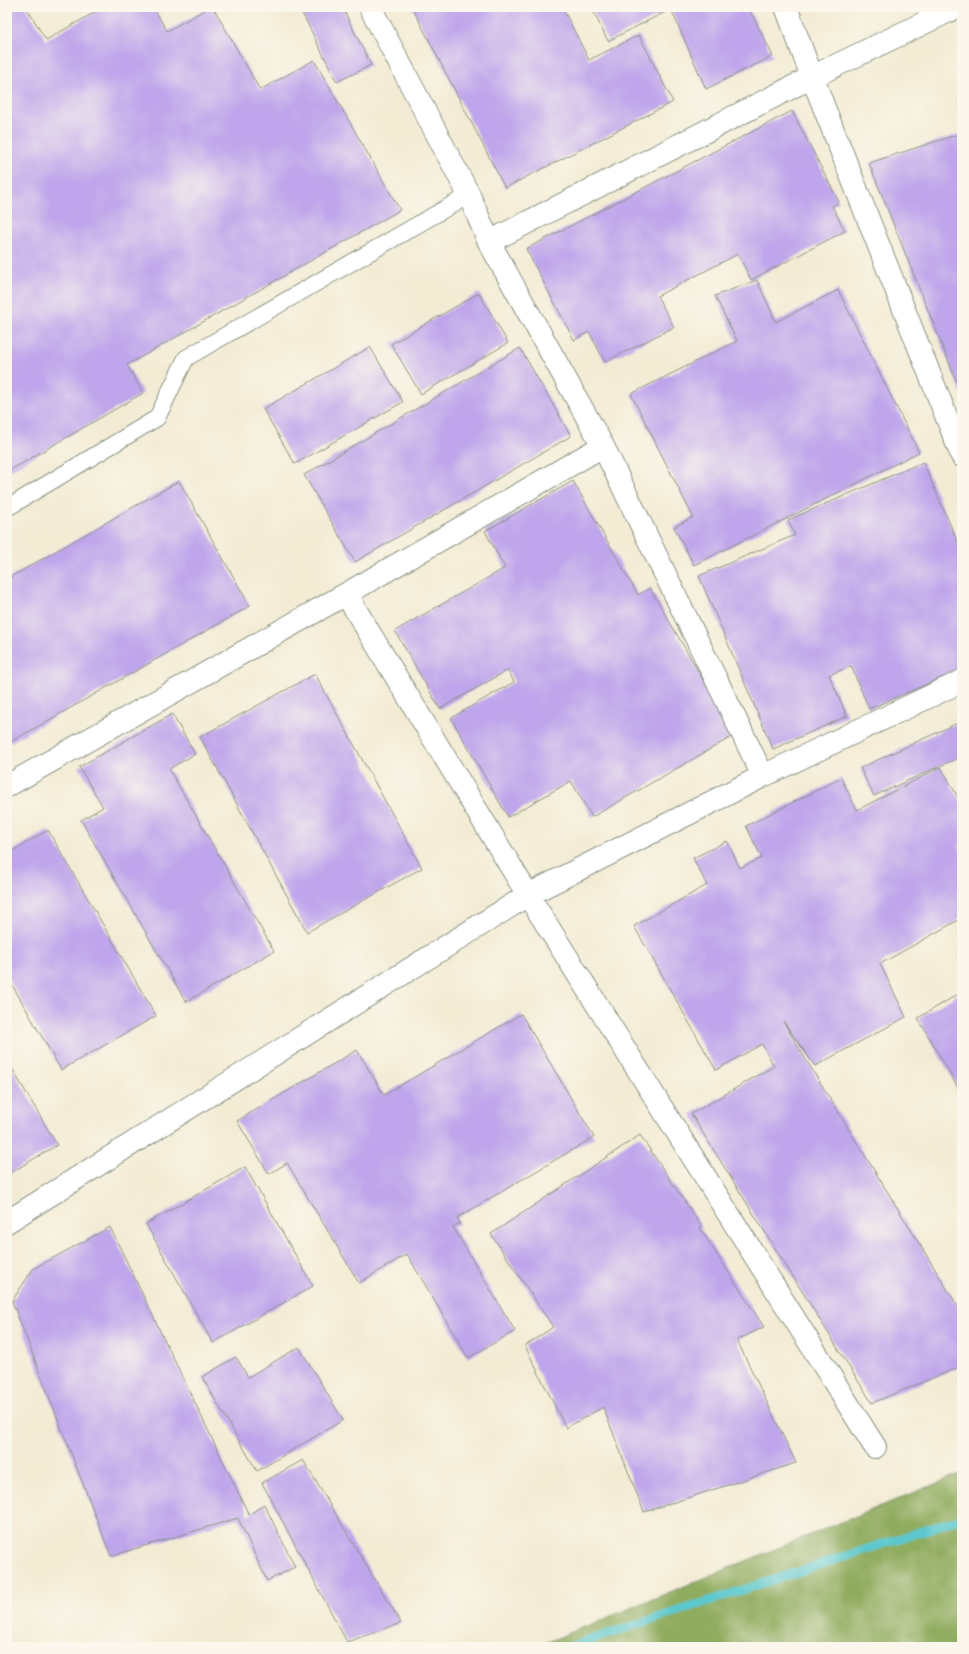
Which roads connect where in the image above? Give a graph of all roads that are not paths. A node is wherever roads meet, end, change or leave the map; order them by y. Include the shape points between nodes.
1 (370, 7) edge
2 (786, 7) edge
3 (958, 7) edge
4 (812, 77) junction
5 (469, 195) junction
6 (489, 242) junction
7 (603, 446) junction
8 (962, 456) edge
9 (7, 508) edge
10 (346, 594) junction
11 (962, 681) edge
12 (763, 776) junction
13 (7, 786) edge
14 (528, 895) junction
15 (7, 1222) edge
16 (875, 1447) dead end

1 - 5 street
2 - 4 street
3 - 4 street
4 - 6 street
4 - 8 street
5 - 6 street
5 - 9 lane via 186,358 157,418
6 - 7 street
7 - 10 street
7 - 12 street
10 - 13 street
10 - 14 street
11 - 12 street
12 - 14 street
14 - 15 street
14 - 16 street

